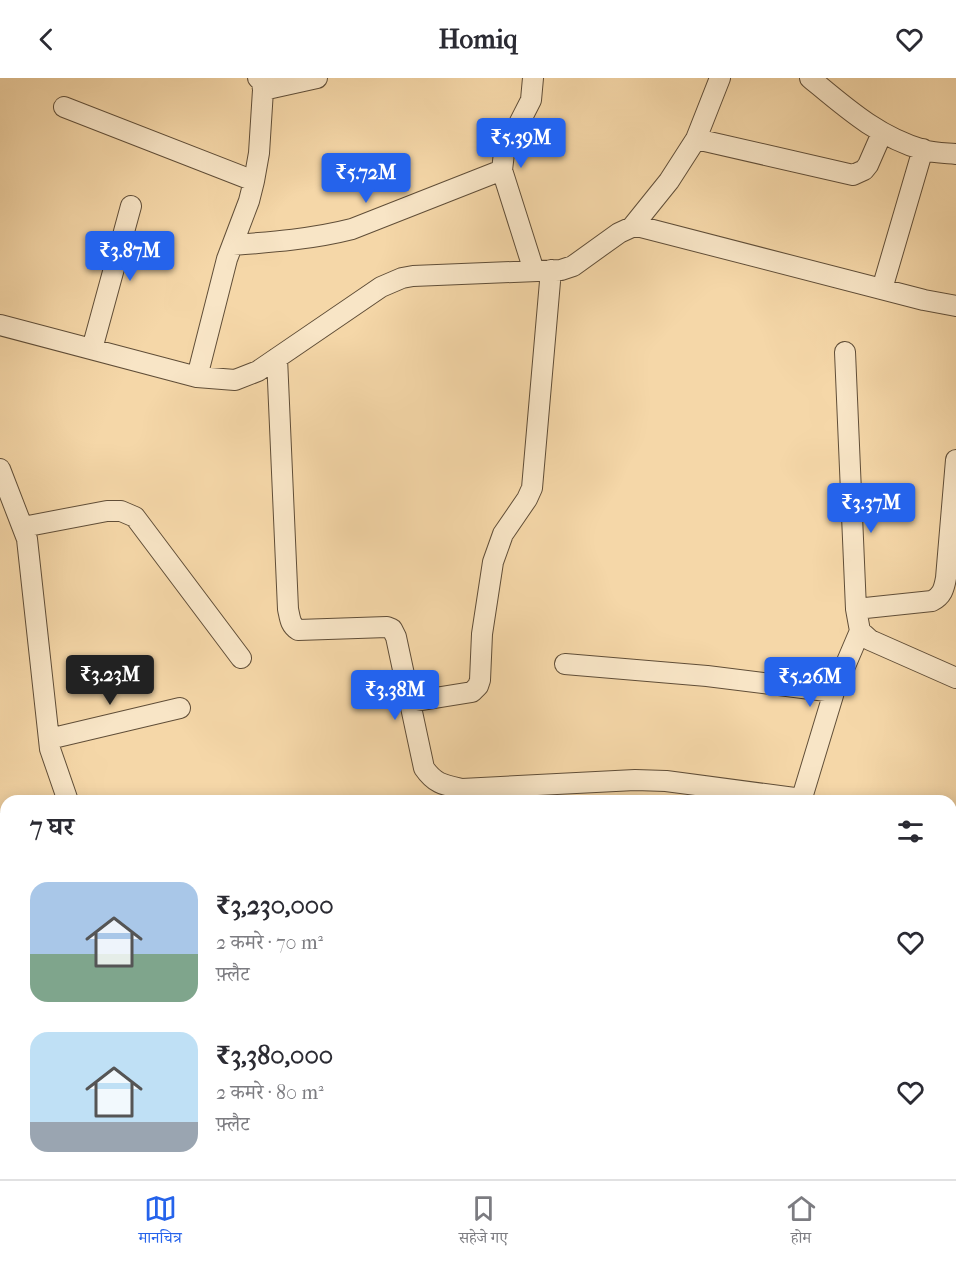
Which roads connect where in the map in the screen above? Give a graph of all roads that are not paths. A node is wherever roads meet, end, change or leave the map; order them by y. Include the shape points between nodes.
1 (317, 78) edge
2 (533, 78) edge
3 (720, 78) edge
4 (810, 78) edge
5 (261, 84) edge
6 (64, 107) dead end
7 (882, 133) junction
8 (696, 139) junction
9 (923, 149) junction
10 (956, 154) edge
11 (501, 171) junction
12 (254, 181) junction
13 (131, 206) dead end
14 (632, 227) junction
15 (232, 245) junction
16 (543, 271) junction
17 (882, 289) junction
18 (956, 306) edge
19 (0, 325) edge
20 (92, 349) junction
21 (845, 352) dead end
22 (277, 358) junction
23 (197, 377) junction
24 (956, 460) edge
25 (0, 469) edge
26 (23, 527) junction
27 (856, 609) junction
28 (860, 631) junction
29 (241, 658) dead end
30 (565, 664) dead end
31 (956, 678) edge
32 (834, 692) junction
33 (410, 702) junction
34 (180, 708) dead end
35 (49, 740) junction
36 (66, 795) edge
37 (766, 795) edge
38 (803, 795) edge

1 - 5 street
2 - 11 street via 531,100 504,153
3 - 8 street
4 - 7 street
5 - 12 street
6 - 12 street
7 - 8 street via 868,165 853,175
7 - 9 street
8 - 14 street
9 - 10 street
9 - 17 street
11 - 15 street via 327,236
11 - 16 street
12 - 15 street
13 - 20 street
14 - 16 street via 573,266
14 - 17 street
15 - 23 street
16 - 22 street via 402,278 381,287
16 - 33 street via 533,481 527,499 503,534 493,562 482,634 480,680 472,692
17 - 18 street
19 - 20 street
20 - 23 street
21 - 27 street
22 - 23 street via 235,380
22 - 33 street via 290,621 298,630 392,629
24 - 27 street via 944,590 932,601
25 - 26 street
26 - 29 street via 107,511 135,517
26 - 35 street
27 - 28 street
28 - 31 street via 870,640
28 - 32 street
30 - 32 street
32 - 38 street
33 - 37 street via 424,768 443,785 462,789 635,780
34 - 35 street
35 - 36 street

